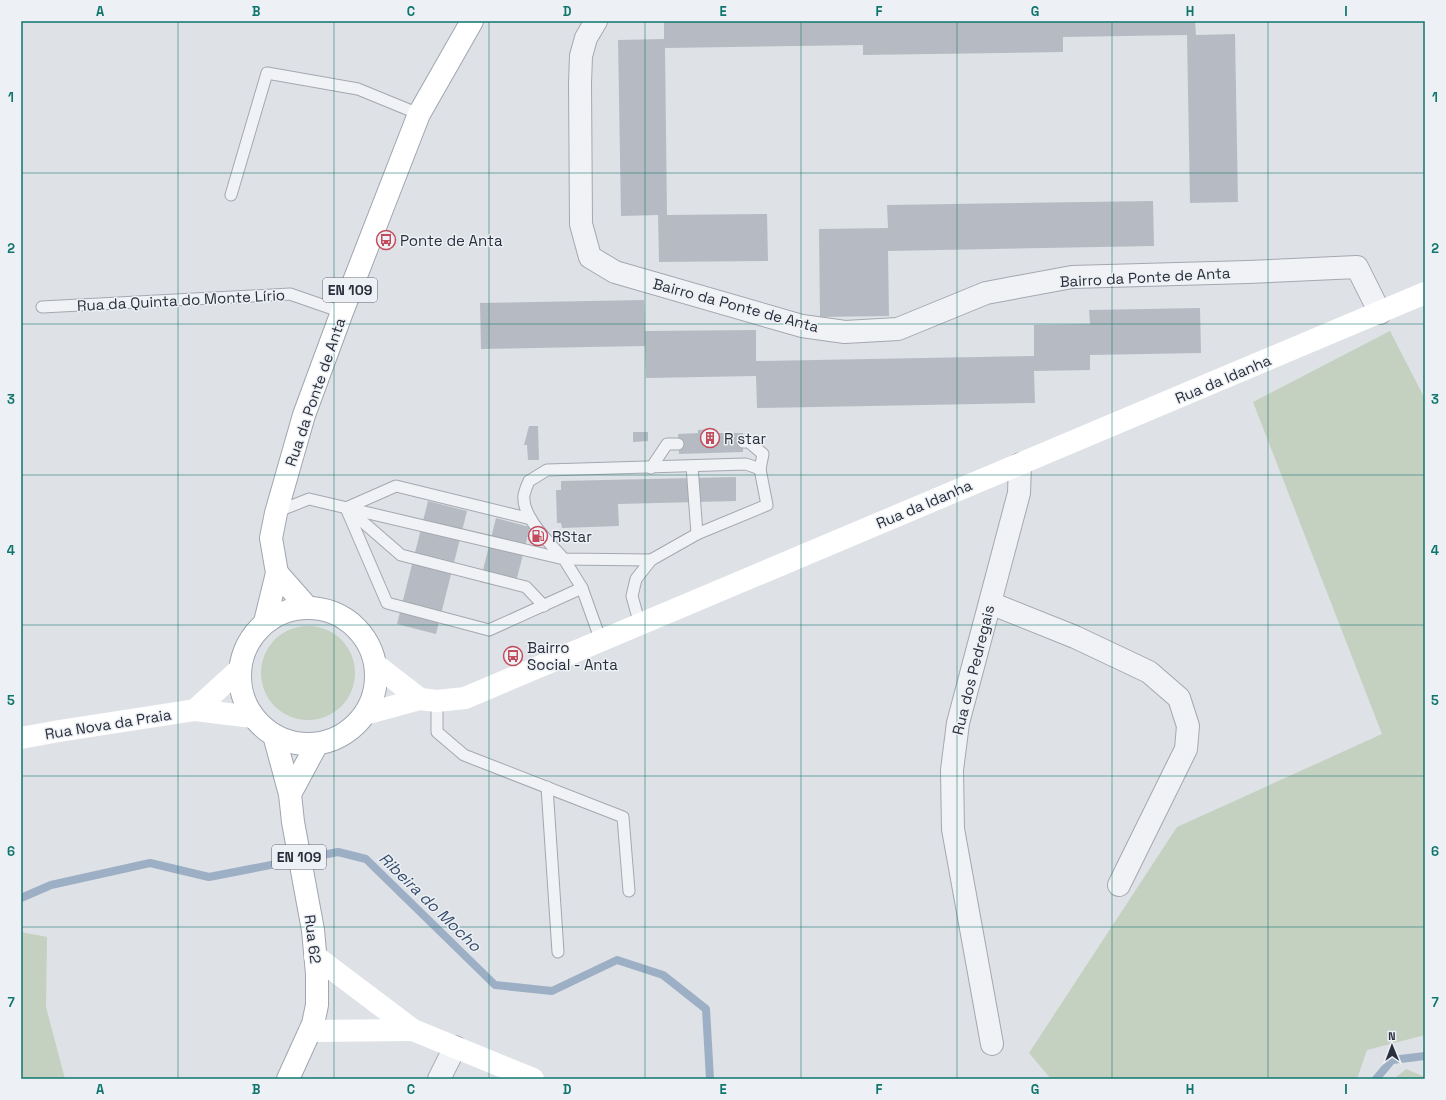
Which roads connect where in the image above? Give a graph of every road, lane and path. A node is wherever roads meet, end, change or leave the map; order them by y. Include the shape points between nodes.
1 (472, 21) edge
2 (596, 21) edge
3 (419, 114) junction
4 (231, 195) dead end
5 (1425, 293) edge
6 (42, 307) dead end
7 (342, 312) junction
8 (1380, 313) junction
9 (743, 442) dead end
10 (678, 444) dead end
11 (1020, 464) junction
12 (692, 466) junction
13 (651, 468) junction
14 (760, 469) junction
15 (346, 508) junction
16 (276, 513) junction
17 (531, 519) junction
18 (697, 534) junction
19 (564, 560) junction
20 (651, 560) junction
21 (277, 573) junction
22 (582, 588) junction
23 (990, 603) junction
24 (544, 606) junction
25 (307, 607) junction
26 (265, 622) junction
27 (640, 625) junction
28 (601, 641) junction
29 (376, 665) junction
30 (239, 670) junction
31 (429, 700) junction
32 (195, 710) junction
33 (365, 714) junction
34 (253, 717) junction
35 (274, 735) junction
36 (21, 738) edge
37 (317, 744) junction
38 (547, 787) junction
39 (290, 794) junction
40 (1119, 885) dead end
41 (628, 891) dead end
42 (558, 952) dead end
43 (316, 956) junction
44 (413, 1030) junction
45 (310, 1031) junction
46 (992, 1044) dead end
47 (455, 1047) junction
48 (288, 1079) edge
49 (439, 1079) edge
50 (533, 1079) edge

1 - 3 main road, Rua da Ponte de Anta / EN 109
2 - 8 street, Bairro da Ponte de Anta via 586,38 580,56 581,224 590,257 615,272 802,326 845,332 898,329 986,293 1072,277 1357,267
3 - 4 lane via 358,89 267,73
3 - 7 main road, Rua da Ponte de Anta / EN 109
5 - 8 main road, Rua da Idanha
6 - 7 lane, Rua da Quinta do Monte Lírio via 290,294
7 - 16 main road, Rua da Ponte de Anta / EN 109 via 304,415
8 - 11 main road, Rua da Idanha
9 - 14 lane via 749,442 763,454
10 - 13 lane via 667,444
11 - 23 street, Rua dos Pedregais via 1019,493
11 - 27 main road, Rua da Idanha
12 - 13 lane
12 - 14 lane via 746,464
12 - 18 lane
13 - 17 lane via 547,470 529,480 524,496 525,509
14 - 18 lane via 767,505
15 - 16 lane via 310,499
15 - 17 lane via 396,486
15 - 19 lane
15 - 24 lane via 400,555 526,586
15 - 24 lane via 387,603 489,630
16 - 21 main road, Rua da Ponte de Anta / EN 109 via 271,538
17 - 19 lane
18 - 20 lane
19 - 20 lane
19 - 22 lane
20 - 27 lane via 636,579 632,596
21 - 25 main road
21 - 26 main road, Rua da Ponte de Anta / EN 109
22 - 24 lane
22 - 28 lane
23 - 40 street via 1076,638 1149,672 1179,698 1188,726 1186,749
23 - 46 street, Rua dos Pedregais via 958,723 952,770 953,830
25 - 26 main road via 285,611
25 - 29 main road via 345,617 360,630 370,646
26 - 30 main road via 249,640
27 - 28 main road, Rua da Idanha
28 - 31 main road, Rua da Idanha via 465,698
29 - 31 main road
29 - 33 main road via 377,682 373,699
30 - 32 main road
30 - 34 main road via 244,703
31 - 33 main road, Rua da Idanha
31 - 38 lane via 437,732 464,755
32 - 34 main road, Rua Nova da Praia
32 - 36 main road, Rua Nova da Praia
33 - 37 main road via 352,729 335,739
34 - 35 main road
35 - 37 main road via 294,743
35 - 39 main road, Rua 62 / EN 109
37 - 39 main road
38 - 41 lane via 623,817
38 - 42 lane
39 - 43 main road, Rua 62 / EN 109 via 292,822
43 - 44 main road
43 - 45 main road, Rua 62 / EN 109 via 317,1005
44 - 45 main road
44 - 47 main road
45 - 48 main road, Rua 62 / EN 109
47 - 49 street
47 - 50 main road

